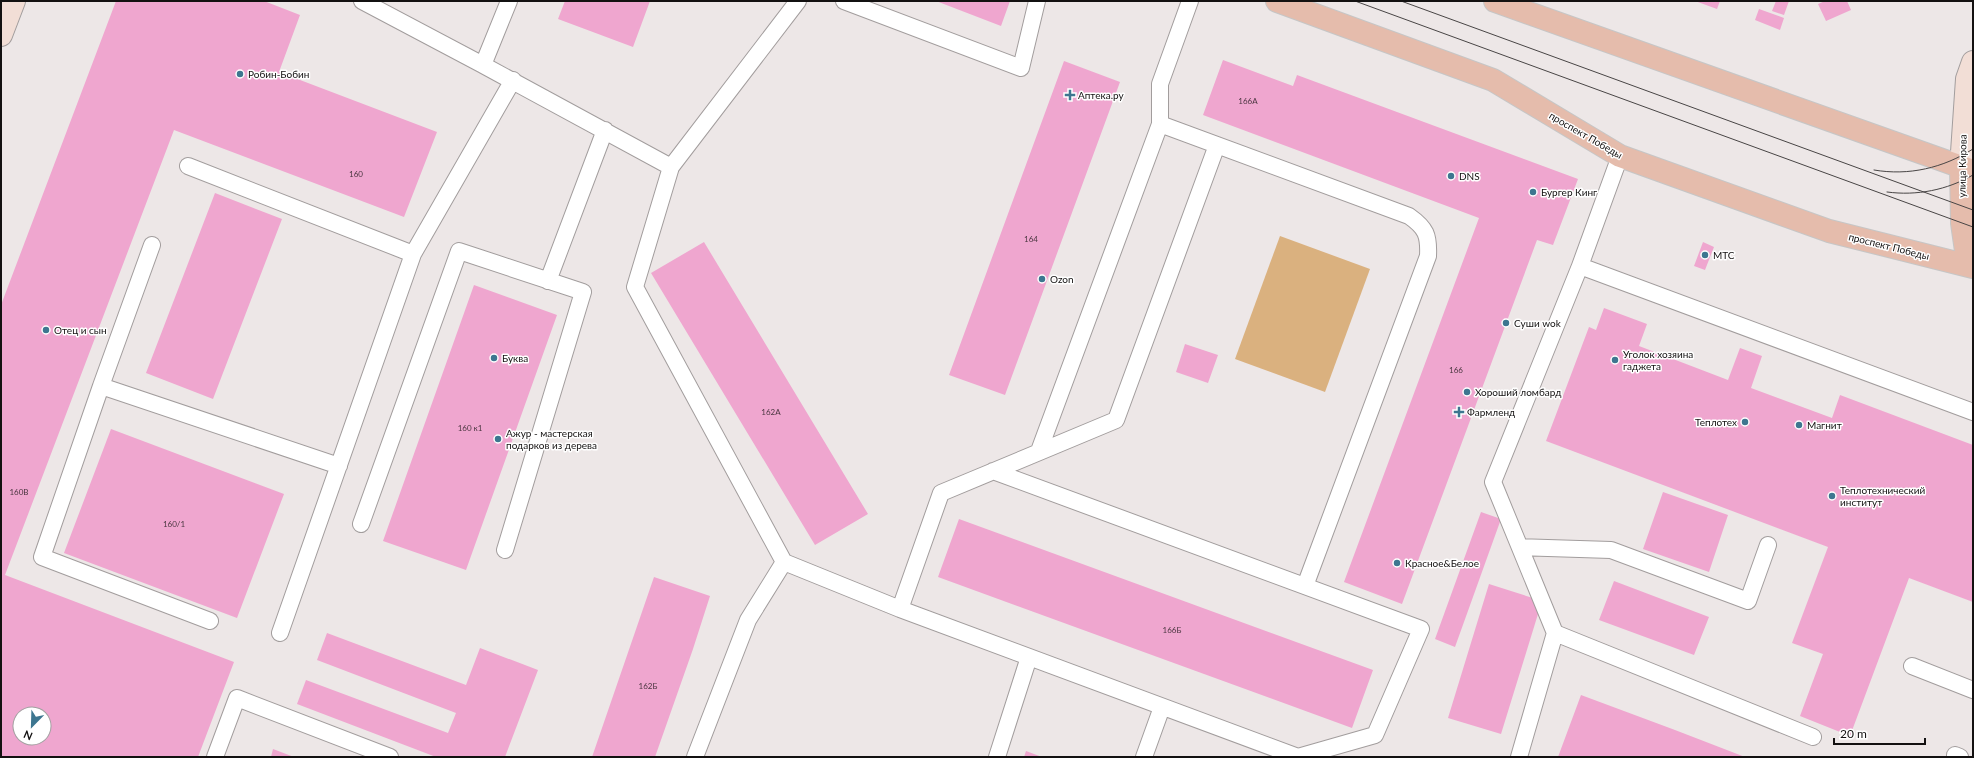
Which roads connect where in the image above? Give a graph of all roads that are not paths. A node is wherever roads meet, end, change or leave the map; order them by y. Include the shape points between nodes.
1 (14, 1) edge
2 (362, 1) edge
3 (509, 1) edge
4 (798, 1) edge
5 (844, 1) edge
6 (1037, 1) edge
7 (1190, 1) edge
8 (1277, 1) edge
9 (1495, 1) edge
10 (1, 35) edge
11 (1973, 62) edge
12 (483, 65) junction
13 (513, 80) junction
14 (1160, 124) junction
15 (605, 130) junction
16 (1217, 145) junction
17 (1620, 156) junction
18 (188, 166) dead end
19 (671, 167) junction
20 (1967, 169) edge
21 (152, 245) dead end
22 (413, 254) junction
23 (1971, 264) edge
24 (1580, 266) junction
25 (548, 281) junction
26 (101, 386) junction
27 (1973, 412) edge
28 (1039, 451) junction
29 (339, 466) junction
30 (993, 471) junction
31 (361, 524) dead end
32 (1768, 546) dead end
33 (1520, 547) junction
34 (505, 550) dead end
35 (784, 562) junction
36 (1305, 586) junction
37 (900, 609) junction
38 (210, 621) dead end
39 (280, 633) dead end
40 (1555, 633) junction
41 (1029, 657) junction
42 (1912, 666) dead end
43 (1973, 690) edge
44 (1162, 707) junction
45 (1813, 737) dead end
46 (215, 757) edge
47 (390, 757) edge
48 (695, 757) edge
49 (997, 757) edge
50 (1144, 757) edge
51 (1298, 757) edge
52 (1519, 757) edge
53 (1955, 757) edge
54 (1960, 757) edge

1 - 10 main road
2 - 12 lane
3 - 12 lane
4 - 19 lane
5 - 6 lane via 1020,68
7 - 14 lane via 1160,84
8 - 17 main road, проспект Победы via 1493,80
9 - 20 main road
11 - 20 main road, улица Кирова via 1966,79
12 - 13 lane
13 - 15 lane
13 - 22 lane
14 - 16 lane
14 - 28 lane
15 - 19 lane
15 - 25 lane
16 - 28 lane via 1116,420
16 - 36 lane via 1408,216 1419,223 1429,241 1428,256
17 - 23 main road, проспект Победы via 1829,231
17 - 24 lane
18 - 22 lane
19 - 35 lane via 635,287
20 - 23 main road, улица Кирова via 1962,222
21 - 26 lane
22 - 29 lane
24 - 27 lane
24 - 33 lane via 1493,482
25 - 31 lane via 459,252
25 - 34 lane via 583,292
26 - 29 lane
26 - 38 lane via 42,557
28 - 30 lane
29 - 39 lane
30 - 36 lane
30 - 37 lane via 941,493
32 - 33 lane via 1748,600 1611,550
33 - 40 lane
35 - 37 lane
35 - 48 lane via 748,620
36 - 51 lane via 1421,629 1375,735
37 - 41 lane
40 - 45 lane
40 - 52 lane
41 - 44 lane
41 - 49 lane
42 - 43 lane
44 - 50 lane
44 - 51 lane
46 - 47 lane via 237,698
53 - 54 lane

